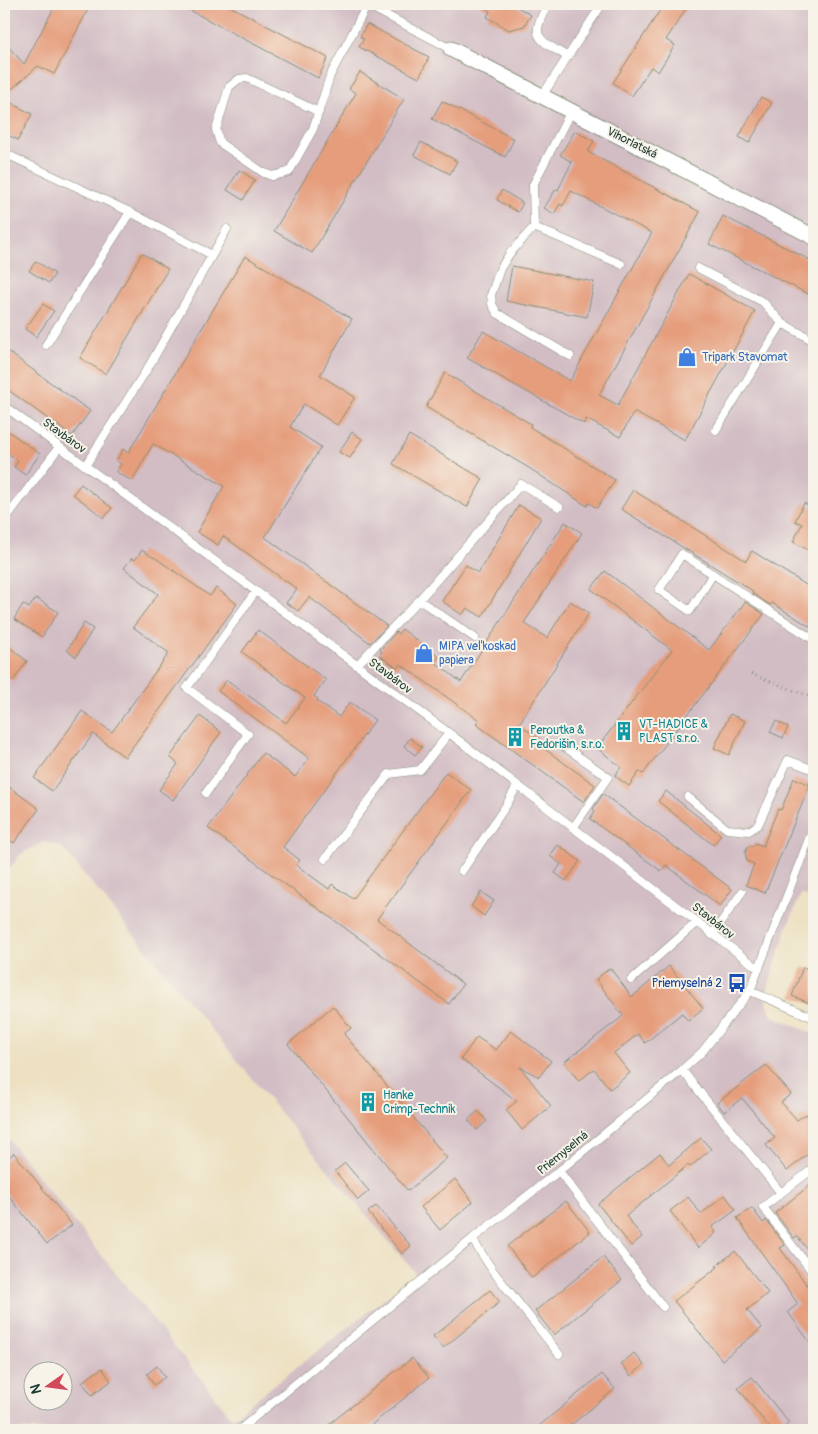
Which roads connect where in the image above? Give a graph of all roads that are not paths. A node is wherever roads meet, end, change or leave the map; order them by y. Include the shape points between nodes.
1 (546, 4) edge
2 (602, 4) edge
3 (450, 49) joint
4 (568, 58) junction
5 (542, 96) junction
6 (572, 111) junction
7 (319, 112) junction
8 (4, 153) edge
9 (130, 212) junction
10 (534, 227) junction
11 (227, 229) dead end
12 (814, 237) edge
13 (212, 255) junction
14 (621, 264) dead end
15 (698, 268) dead end
16 (782, 323) junction
17 (814, 341) edge
18 (46, 345) dead end
19 (570, 356) dead end
20 (4, 406) edge
21 (716, 430) dead end
22 (59, 447) junction
23 (85, 466) junction
24 (559, 507) dead end
25 (4, 521) edge
26 (713, 574) junction
27 (256, 591) junction
28 (419, 600) junction
29 (475, 638) dead end
30 (814, 640) edge
31 (357, 665) junction
32 (449, 733) junction
33 (559, 743) dead end
34 (814, 770) edge
35 (517, 786) junction
36 (206, 793) dead end
37 (688, 798) dead end
38 (814, 826) edge
39 (573, 828) junction
40 (325, 860) dead end
41 (462, 871) dead end
42 (742, 892) dead end
43 (697, 922) junction
44 (712, 935) junction
45 (759, 969) junction
46 (632, 980) dead end
47 (750, 991) junction
48 (814, 1018) edge
49 (682, 1070) junction
50 (814, 1168) edge
51 (559, 1171) junction
52 (781, 1193) junction
53 (472, 1239) junction
54 (814, 1274) edge
55 (663, 1308) dead end
56 (559, 1354) dead end
57 (239, 1430) edge

1 - 4 lane via 536,26 538,34
2 - 4 lane
3 - 5 street, Vihorlatská
3 - 7 lane via 367,4 330,76
4 - 5 lane
5 - 6 street, Vihorlatská
6 - 10 lane via 533,185
6 - 12 street, Vihorlatská
7 - 7 lane via 290,172 280,175 264,173 220,143 216,130 229,87 238,79 247,78
8 - 9 lane
9 - 13 lane
9 - 18 lane
10 - 14 lane
10 - 19 lane via 500,269 491,295 492,304 498,313
11 - 13 lane
13 - 23 lane via 149,366
15 - 16 lane via 763,302
16 - 17 lane
16 - 21 lane
20 - 22 lane, Stavbárov
22 - 23 lane, Stavbárov
22 - 25 lane
23 - 27 lane, Stavbárov
24 - 28 lane via 521,484
26 - 26 lane via 690,611 659,590 682,554
26 - 30 lane
27 - 31 lane, Stavbárov
27 - 36 lane via 187,688 248,734
28 - 29 lane
28 - 31 lane
31 - 32 lane, Stavbárov
32 - 35 lane, Stavbárov
32 - 40 lane via 420,770 390,774
33 - 39 lane via 608,778
34 - 37 lane via 788,760 758,825 749,831 727,829
35 - 39 lane, Stavbárov
35 - 41 lane
38 - 45 lane, Priemyselná
39 - 43 lane, Stavbárov
42 - 44 lane
43 - 44 lane, Stavbárov
43 - 46 lane
44 - 45 lane, Stavbárov
45 - 47 lane, Priemyselná
47 - 48 lane
47 - 49 lane, Priemyselná via 702,1052
49 - 51 lane, Priemyselná
49 - 52 lane
50 - 52 lane
51 - 53 lane, Priemyselná
51 - 55 lane
52 - 54 lane via 764,1206
53 - 56 lane via 493,1271
53 - 57 lane, Priemyselná

